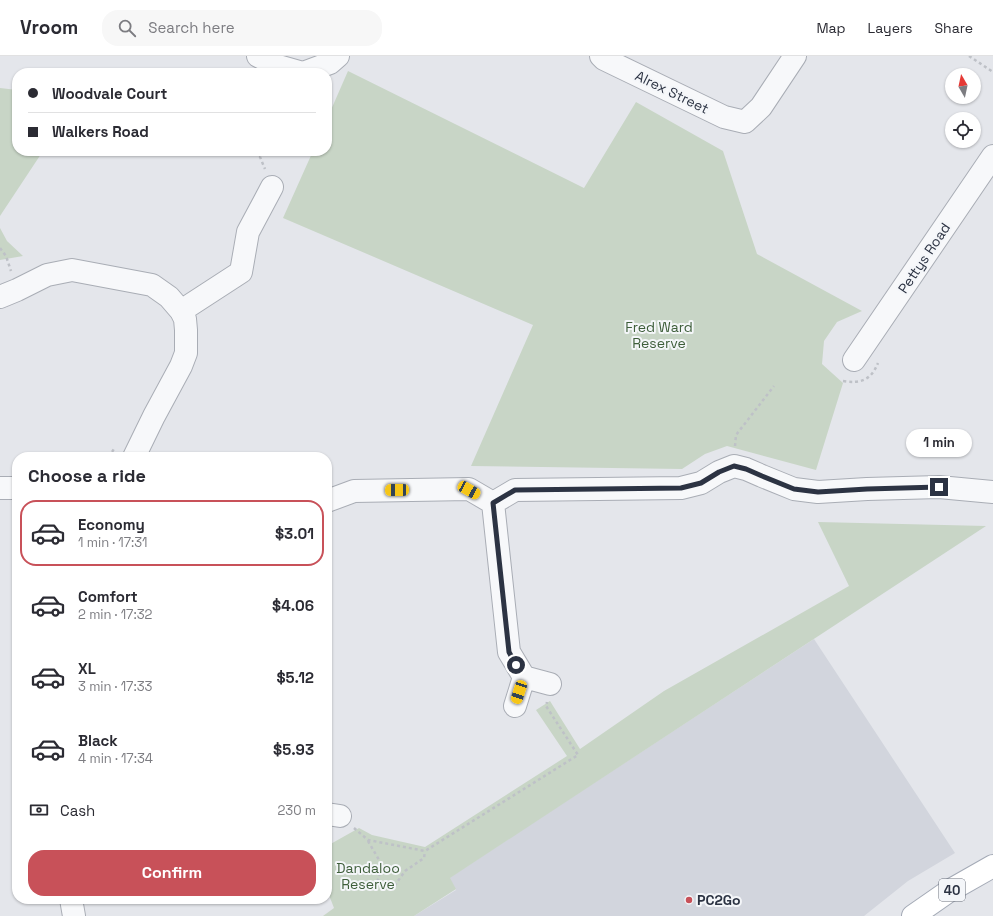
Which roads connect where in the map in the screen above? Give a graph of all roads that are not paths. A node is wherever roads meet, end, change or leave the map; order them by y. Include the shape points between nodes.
1 (258, 56) edge
2 (338, 56) edge
3 (601, 56) edge
4 (795, 56) edge
5 (285, 68) edge
6 (316, 68) edge
7 (993, 156) edge
8 (272, 187) dead end
9 (8, 294) edge
10 (181, 311) junction
11 (854, 360) dead end
12 (136, 452) edge
13 (0, 488) edge
14 (12, 488) edge
15 (993, 492) edge
16 (332, 499) edge
17 (493, 503) junction
18 (524, 677) junction
19 (550, 684) road end
20 (514, 706) dead end
21 (993, 866) edge
22 (72, 904) edge
23 (74, 916) edge
24 (913, 916) edge

1 - 5 street
2 - 6 street via 330,63
3 - 4 street, Alrex Street via 724,117 745,122 760,107
7 - 11 street, Pettys Road
8 - 10 street via 248,232 241,272
9 - 10 street via 47,275 72,270 152,285 169,297
10 - 12 street via 186,330 186,353
13 - 14 street
15 - 17 street via 939,487 818,492 794,489 734,466 701,483 681,488 515,490
16 - 17 street via 354,491 469,490
17 - 18 street via 509,652
18 - 19 street
18 - 20 street
21 - 24 main road, 40 via 949,891
22 - 23 street

